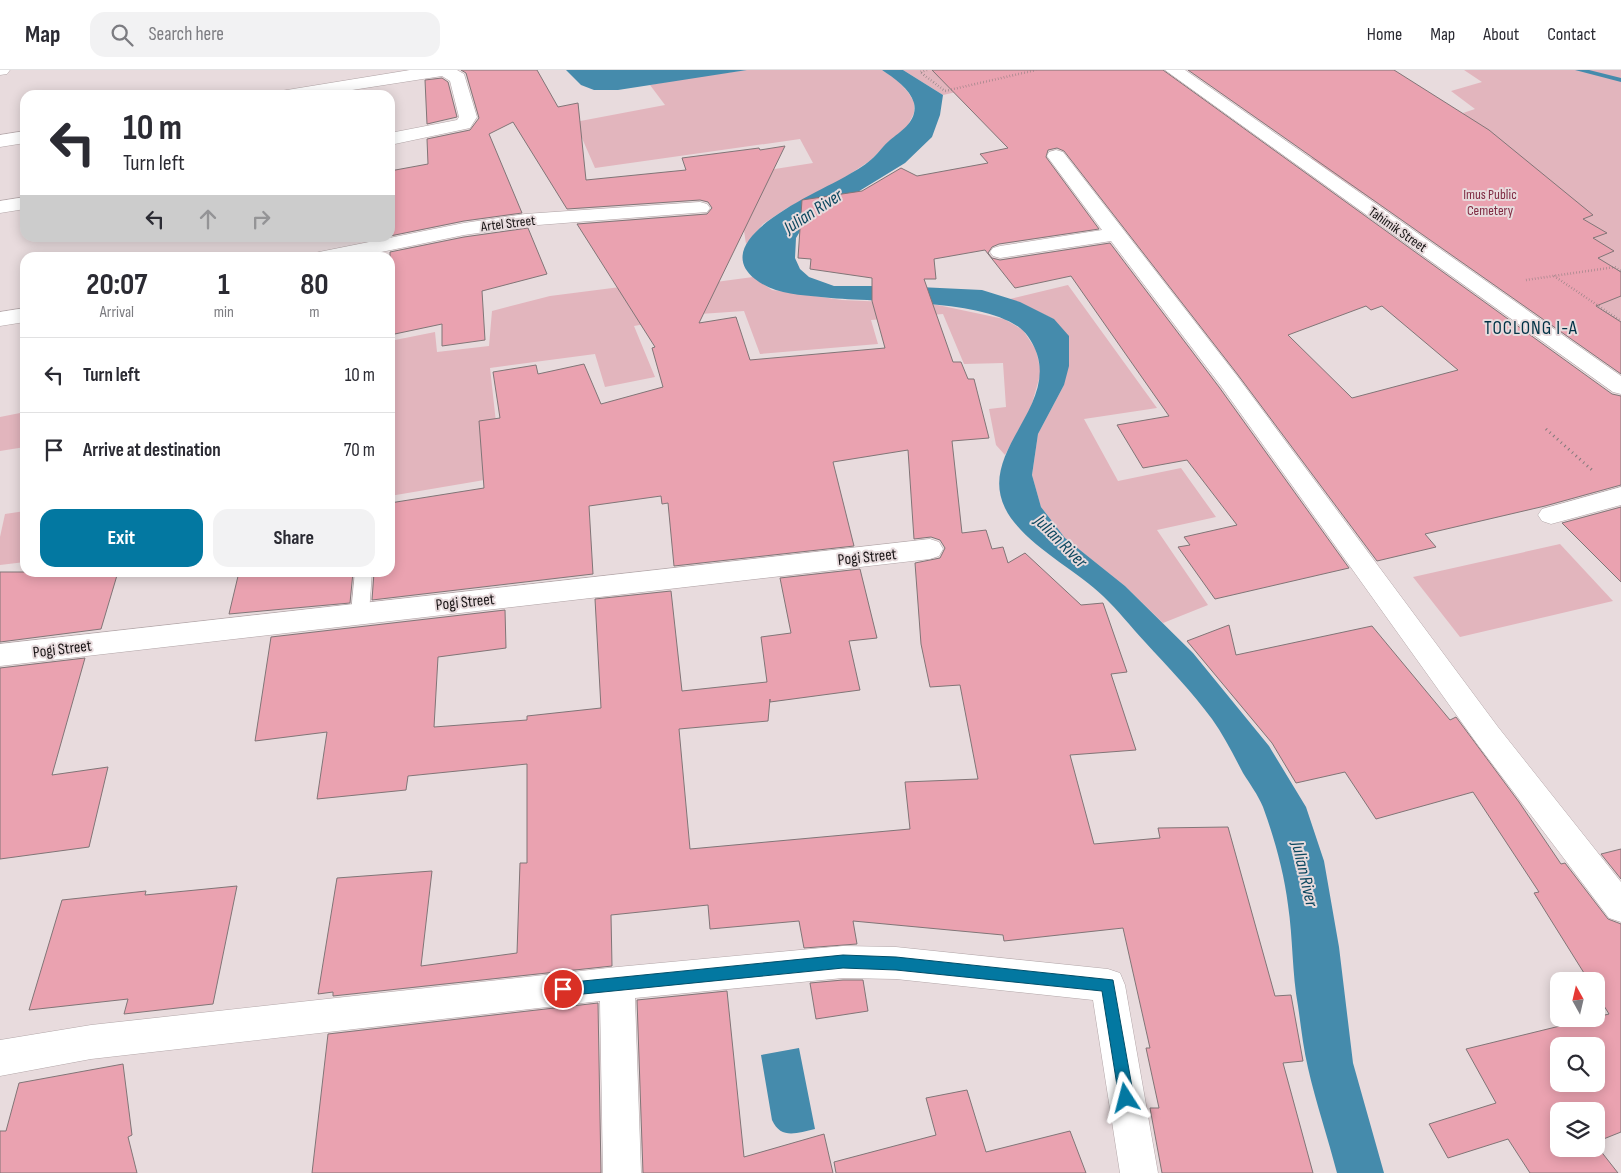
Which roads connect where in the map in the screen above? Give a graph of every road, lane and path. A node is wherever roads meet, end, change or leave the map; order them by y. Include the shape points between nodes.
1 (928, 70) edge
2 (1036, 70) edge
3 (1174, 70) edge
4 (318, 90) edge
5 (20, 138) edge
6 (395, 138) edge
7 (0, 141) edge
8 (1056, 156) dead end
9 (20, 204) edge
10 (0, 207) edge
11 (700, 208) dead end
12 (1116, 234) junction
13 (351, 252) edge
14 (1000, 252) dead end
15 (1621, 271) edge
16 (1553, 276) junction
17 (1521, 280) dead end
18 (20, 315) edge
19 (0, 319) edge
20 (1621, 321) edge
21 (1621, 388) edge
22 (1546, 429) dead end
23 (1594, 471) dead end
24 (1617, 501) edge
25 (1551, 515) dead end
26 (930, 550) dead end
27 (364, 577) edge
28 (360, 613) junction
29 (0, 655) edge
30 (1621, 907) edge
31 (617, 983) junction
32 (0, 1058) edge
33 (622, 1173) edge
34 (1139, 1173) edge

1 - 2 path via 920,72 945,90
3 - 21 street, Tahimik Street
4 - 6 street via 436,71 446,71 458,78 468,117 464,124
5 - 7 street
8 - 12 street
9 - 10 street
11 - 13 street, Artel Street via 509,222
12 - 14 street
12 - 30 street via 1229,381 1488,736
15 - 16 path via 1615,267
16 - 17 path
16 - 20 path
18 - 19 street
22 - 23 path
24 - 25 street
26 - 28 street, Pogi Street
27 - 28 lane
28 - 29 street, Pogi Street
31 - 32 street via 91,1042
31 - 33 street
31 - 34 street via 843,962 896,963 1108,985

